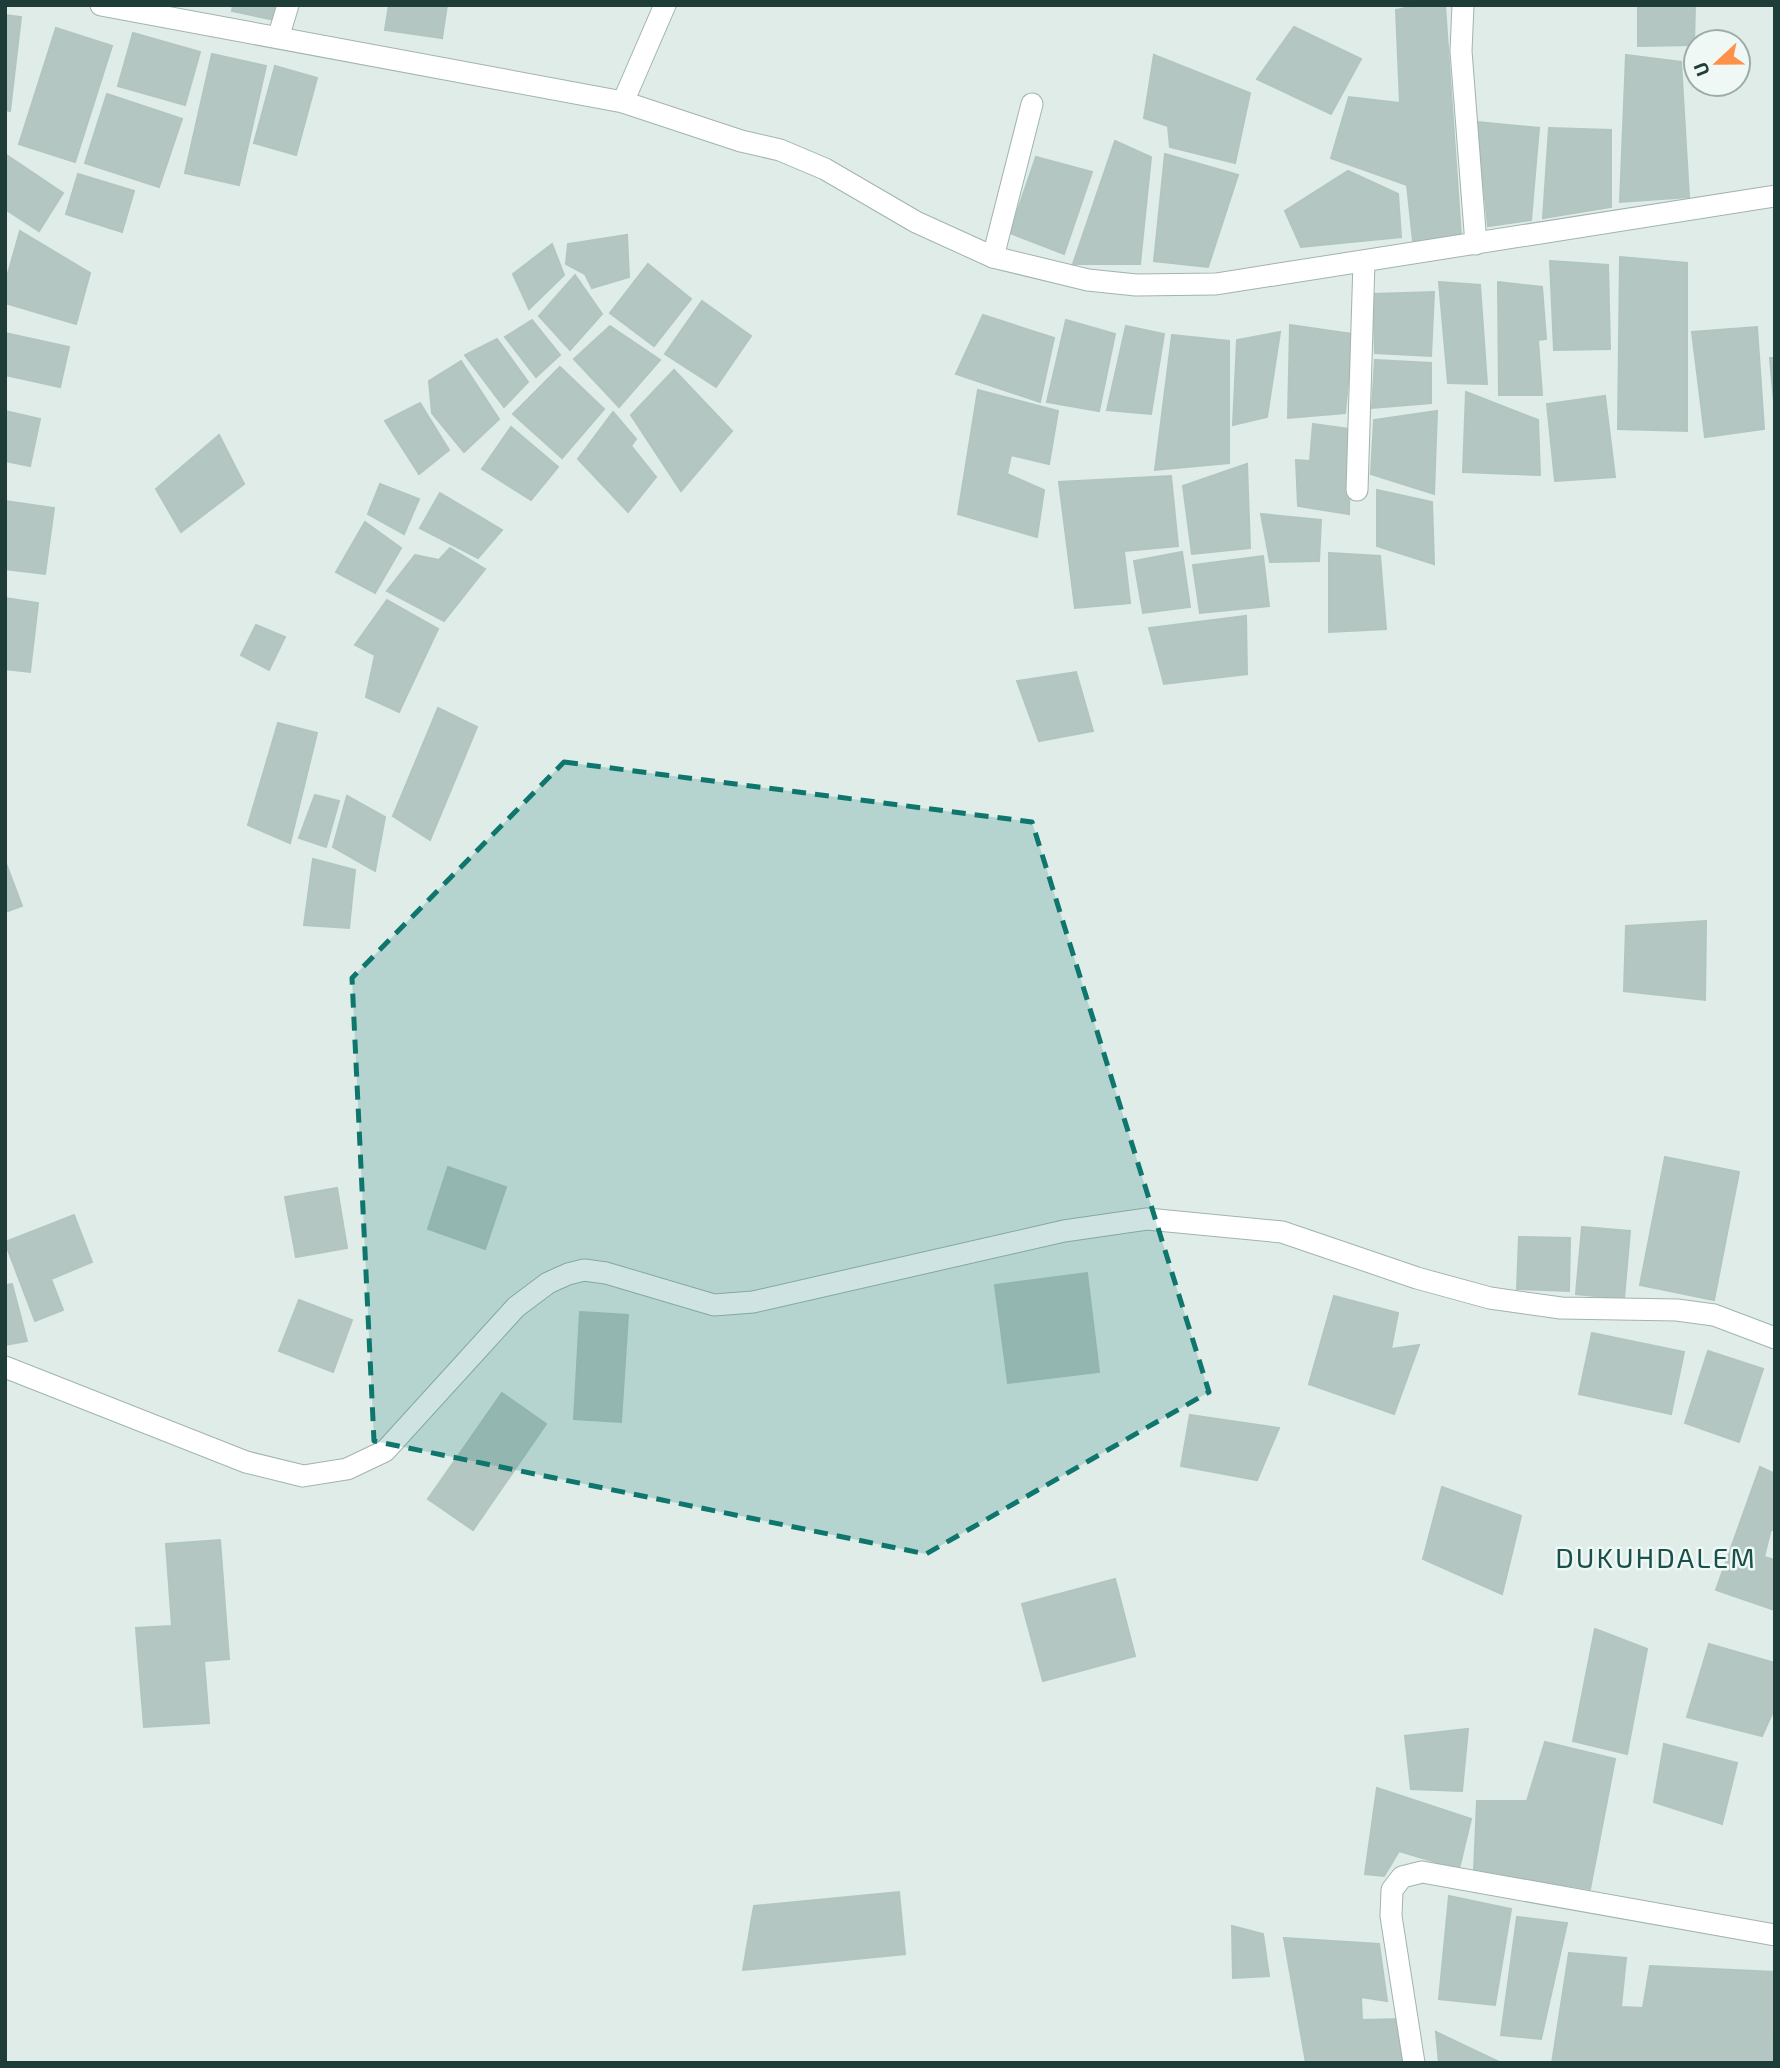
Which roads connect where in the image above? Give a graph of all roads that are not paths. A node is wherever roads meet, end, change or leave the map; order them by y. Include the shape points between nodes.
1 (101, 5) edge
2 (288, 5) edge
3 (665, 5) edge
4 (1463, 5) edge
5 (278, 38) junction
6 (623, 102) junction
7 (1032, 104) dead end
8 (1775, 196) edge
9 (1476, 244) junction
10 (993, 257) junction
11 (1364, 262) junction
12 (1357, 490) dead end
13 (1775, 1338) edge
14 (5, 1367) edge
15 (1775, 1935) edge
16 (1414, 2063) edge

1 - 5 street
2 - 5 street
3 - 6 street
4 - 9 street via 1461,51
5 - 6 street
6 - 10 street via 780,150
7 - 10 street
8 - 9 street
9 - 11 street
10 - 11 street via 1088,280 1136,285 1216,284
11 - 12 street
13 - 14 street via 1714,1315 1561,1308 1490,1298 1282,1231 1147,1219 1063,1231 753,1302 715,1305 606,1273 584,1270 568,1274 516,1307 385,1451 347,1469 303,1476 246,1462
15 - 16 street via 1422,1872 1402,1877 1392,1891 1391,1916

